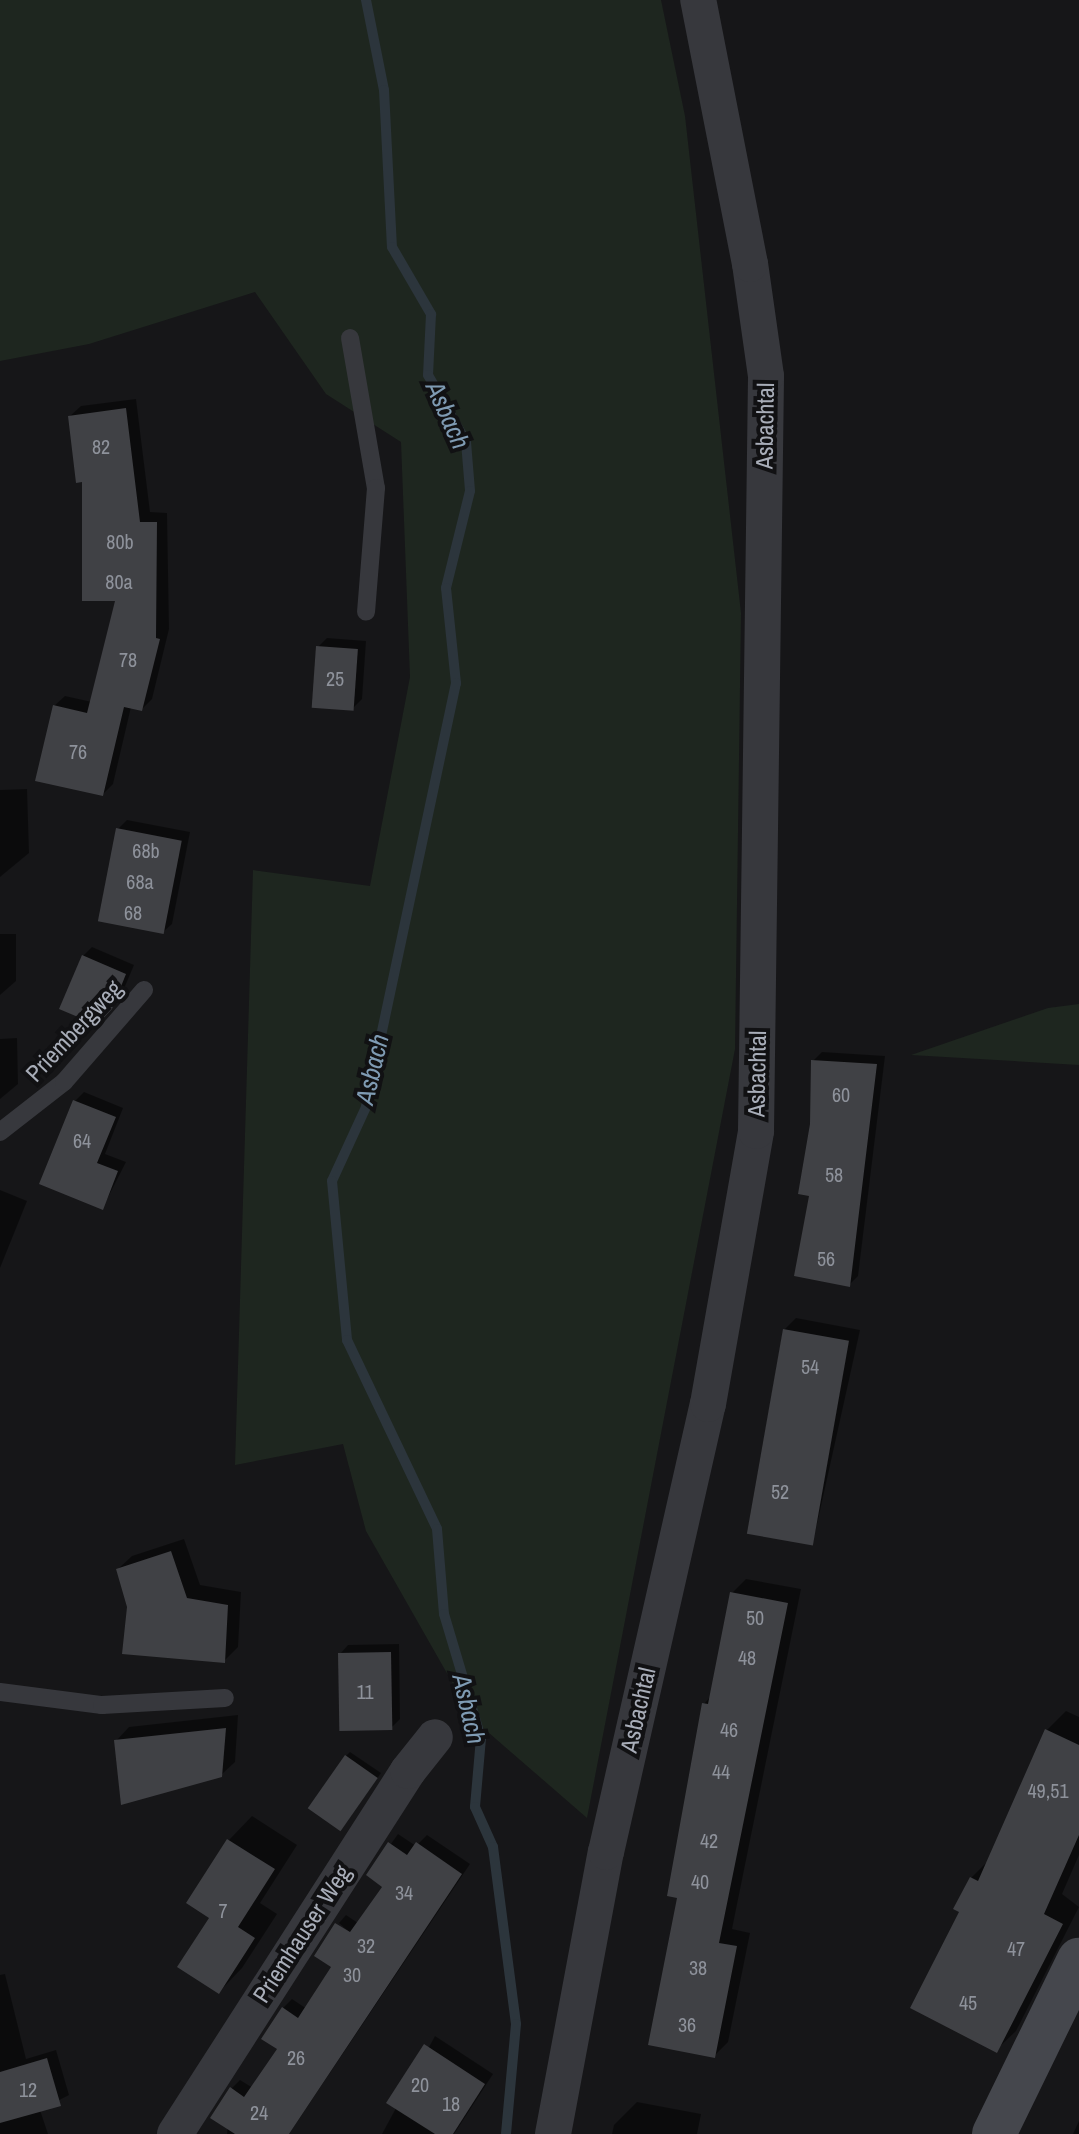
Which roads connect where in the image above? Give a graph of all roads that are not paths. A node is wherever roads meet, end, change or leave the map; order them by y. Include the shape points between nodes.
1 (698, 0) edge
2 (350, 338) dead end
3 (366, 612) dead end
4 (144, 990) dead end
5 (0, 1132) edge
6 (0, 1692) edge
7 (225, 1698) dead end
8 (435, 1737) dead end
9 (1079, 1960) edge
10 (175, 2134) edge
11 (553, 2134) edge
12 (994, 2134) edge

1 - 11 street, Asbachtal via 750,264 766,376 756,1131 708,1404 606,1852
2 - 3 lane via 376,488
4 - 5 lane, Priembergweg via 64,1082
6 - 7 lane via 102,1705
8 - 10 street, Priemhauser Weg
9 - 12 main road

